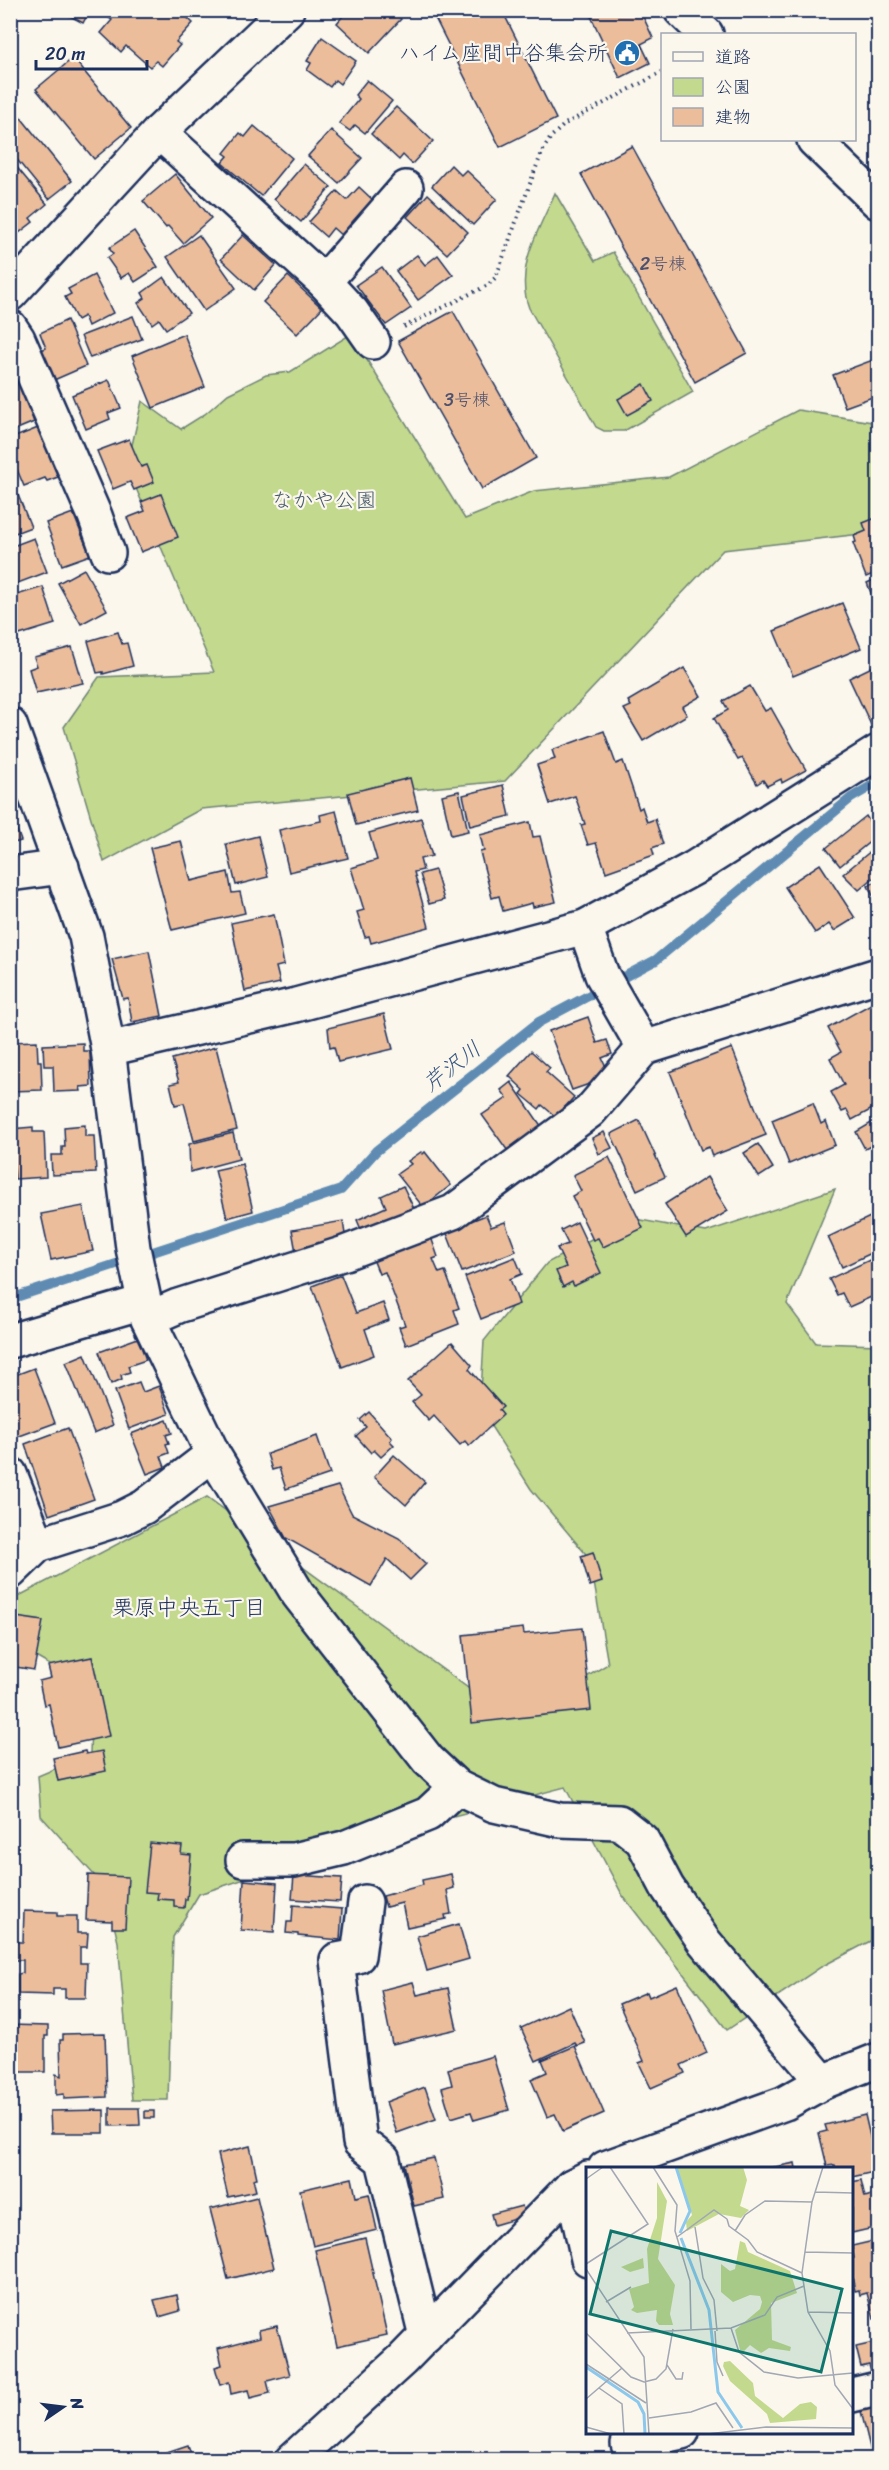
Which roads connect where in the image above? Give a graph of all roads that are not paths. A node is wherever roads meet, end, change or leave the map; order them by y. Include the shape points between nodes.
1 (287, 10) edge
2 (681, 10) edge
3 (705, 33) edge
4 (159, 132) junction
5 (815, 141) edge
6 (406, 188) dead end
7 (879, 202) edge
8 (324, 282) junction
9 (10, 294) edge
10 (10, 327) edge
11 (373, 342) road end
12 (108, 553) dead end
13 (10, 725) edge
14 (879, 752) edge
15 (62, 867) junction
16 (10, 874) edge
17 (585, 927) junction
18 (879, 975) edge
19 (644, 1048) junction
20 (108, 1049) junction
21 (141, 1287) junction
22 (10, 1341) edge
23 (213, 1454) junction
24 (10, 1474) edge
25 (38, 1545) junction
26 (10, 1572) edge
27 (456, 1787) junction
28 (243, 1860) dead end
29 (365, 1902) dead end
30 (879, 2060) edge
31 (823, 2082) junction
32 (610, 2167) edge
33 (580, 2182) edge
34 (586, 2240) edge
35 (426, 2336) junction
36 (678, 2434) edge
37 (628, 2445) edge
38 (292, 2460) edge

1 - 4 street
2 - 3 street
4 - 8 street
4 - 9 street
5 - 7 street
6 - 8 street
8 - 11 street
10 - 12 street via 58,428
13 - 15 street
14 - 17 street via 694,868
15 - 16 street
15 - 20 street via 86,936
17 - 19 street via 609,987
17 - 20 street via 296,1005
18 - 19 street
19 - 21 street via 590,1111 453,1212 345,1253 178,1306
20 - 21 street
21 - 22 street
21 - 23 street
23 - 25 street via 144,1507
23 - 27 street via 298,1594 428,1760
24 - 25 street
25 - 26 street
27 - 28 street via 428,1814 344,1848 294,1860
27 - 31 street via 494,1804 560,1820 619,1821 642,1840 667,1887 703,1940
29 - 35 street via 358,1956 337,1960 360,2142 383,2160
30 - 31 street
31 - 32 street via 785,2103
33 - 34 street
33 - 35 street
35 - 38 street
36 - 37 street

